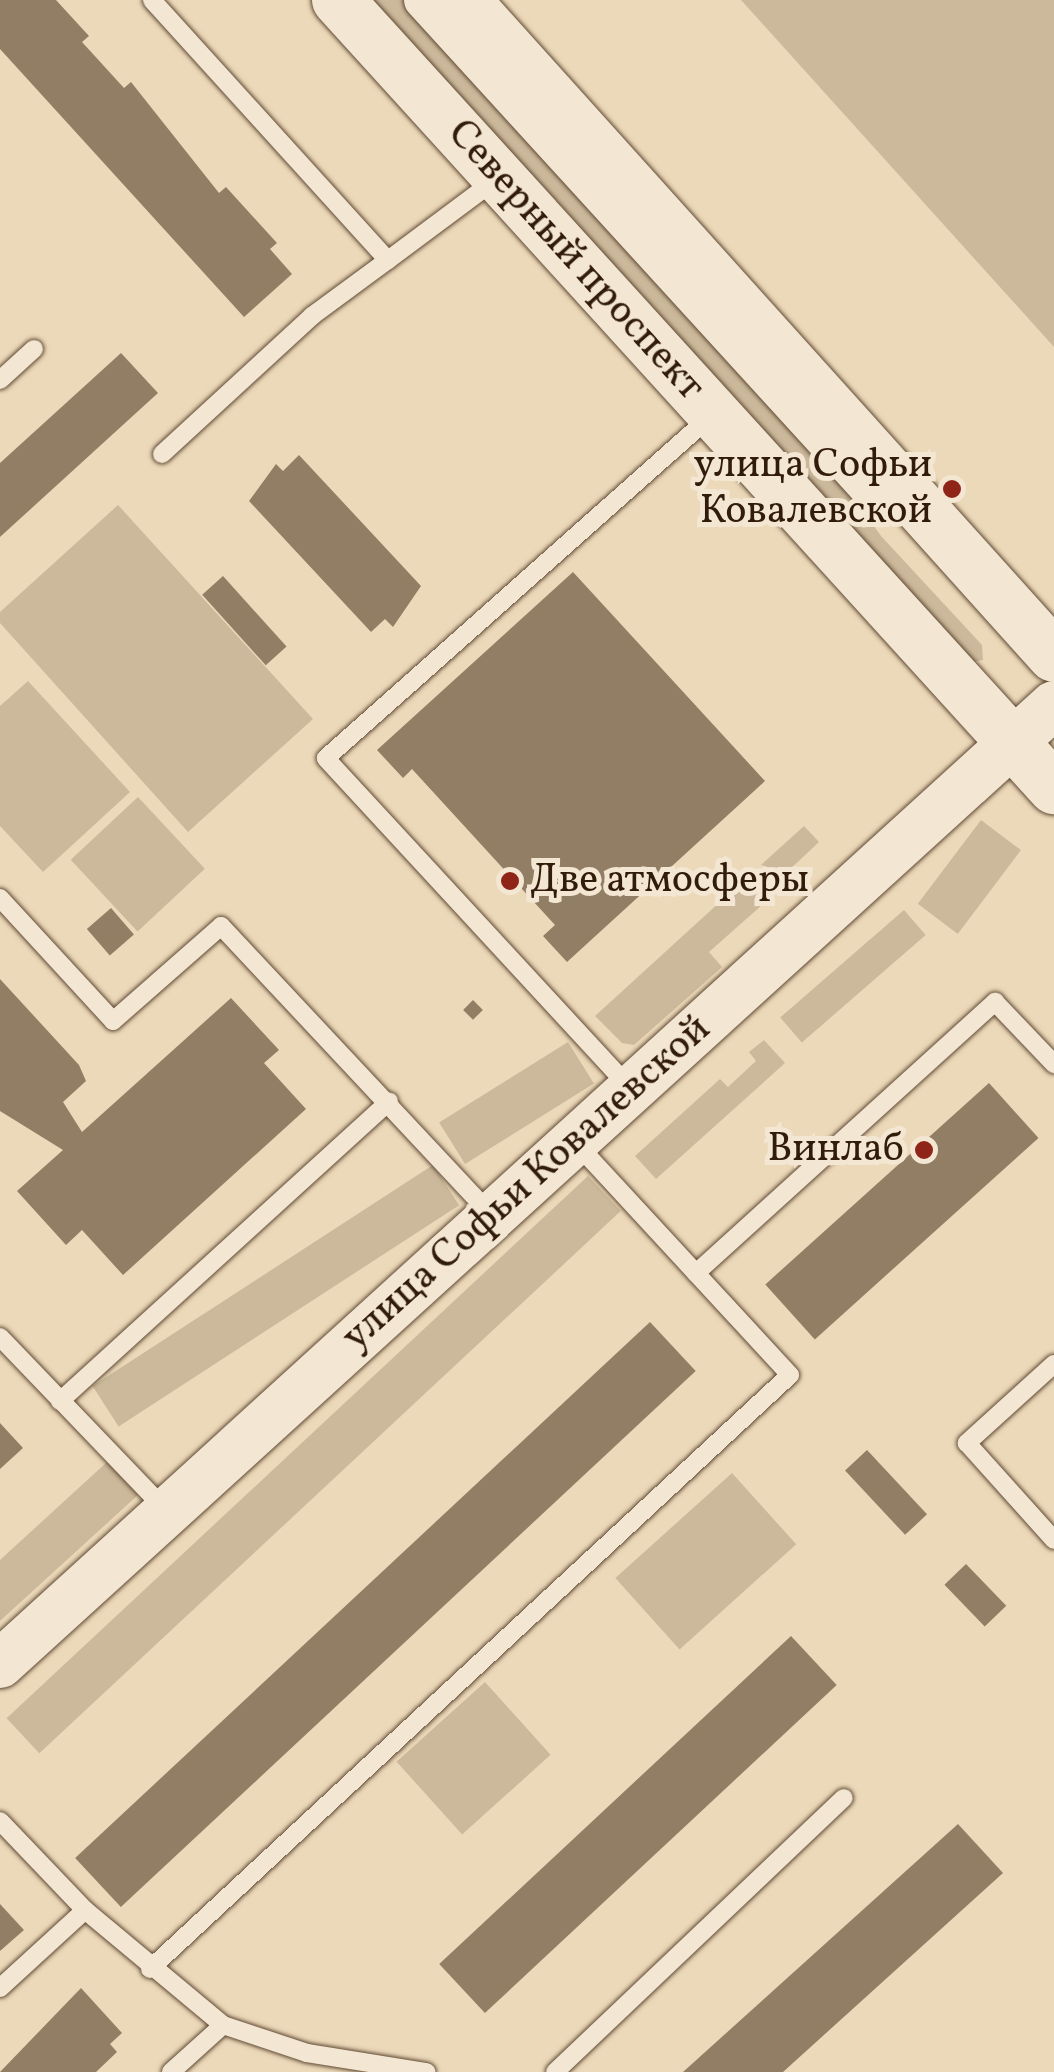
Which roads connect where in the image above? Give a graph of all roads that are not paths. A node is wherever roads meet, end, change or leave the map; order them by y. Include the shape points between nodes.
1 (152, 0) edge
2 (338, 0) edge
3 (423, 0) edge
4 (464, 0) edge
5 (499, 177) junction
6 (388, 260) junction
7 (34, 350) dead end
8 (0, 380) edge
9 (713, 414) junction
10 (162, 454) dead end
11 (1054, 656) edge
12 (1054, 692) edge
13 (1054, 705) edge
14 (1013, 743) junction
15 (1054, 788) edge
16 (0, 898) edge
17 (1054, 1064) edge
18 (632, 1090) junction
19 (389, 1102) junction
20 (574, 1141) junction
21 (492, 1216) junction
22 (696, 1273) junction
23 (0, 1337) edge
24 (1054, 1364) edge
25 (60, 1401) junction
26 (167, 1512) junction
27 (1054, 1540) edge
28 (0, 1664) edge
29 (844, 1798) dead end
30 (0, 1821) edge
31 (85, 1910) junction
32 (150, 1969) junction
33 (0, 1988) edge
34 (223, 2025) junction
35 (171, 2072) edge
36 (426, 2072) edge
37 (554, 2072) edge

1 - 6 lane
2 - 5 main road, Северный проспект
3 - 12 street, Северный проспект
4 - 11 main road
5 - 6 lane
5 - 9 main road, Северный проспект
6 - 10 lane via 312,316
7 - 8 lane
9 - 14 main road, Северный проспект
9 - 18 lane via 326,758
13 - 14 street, улица Софьи Ковалевской
14 - 15 main road, Северный проспект
14 - 18 street, улица Софьи Ковалевской
16 - 19 lane via 113,1021 221,926
17 - 22 lane via 995,1002
18 - 20 street, улица Софьи Ковалевской
19 - 21 lane
19 - 25 lane
20 - 21 street, улица Софьи Ковалевской
20 - 22 lane
21 - 26 street, улица Софьи Ковалевской
22 - 32 lane via 790,1375
23 - 25 lane
24 - 27 lane via 967,1443
25 - 26 lane
26 - 28 street, улица Софьи Ковалевской
29 - 37 lane
30 - 31 lane
31 - 32 lane
31 - 33 lane
32 - 34 lane
34 - 35 lane
34 - 36 lane via 307,2053

